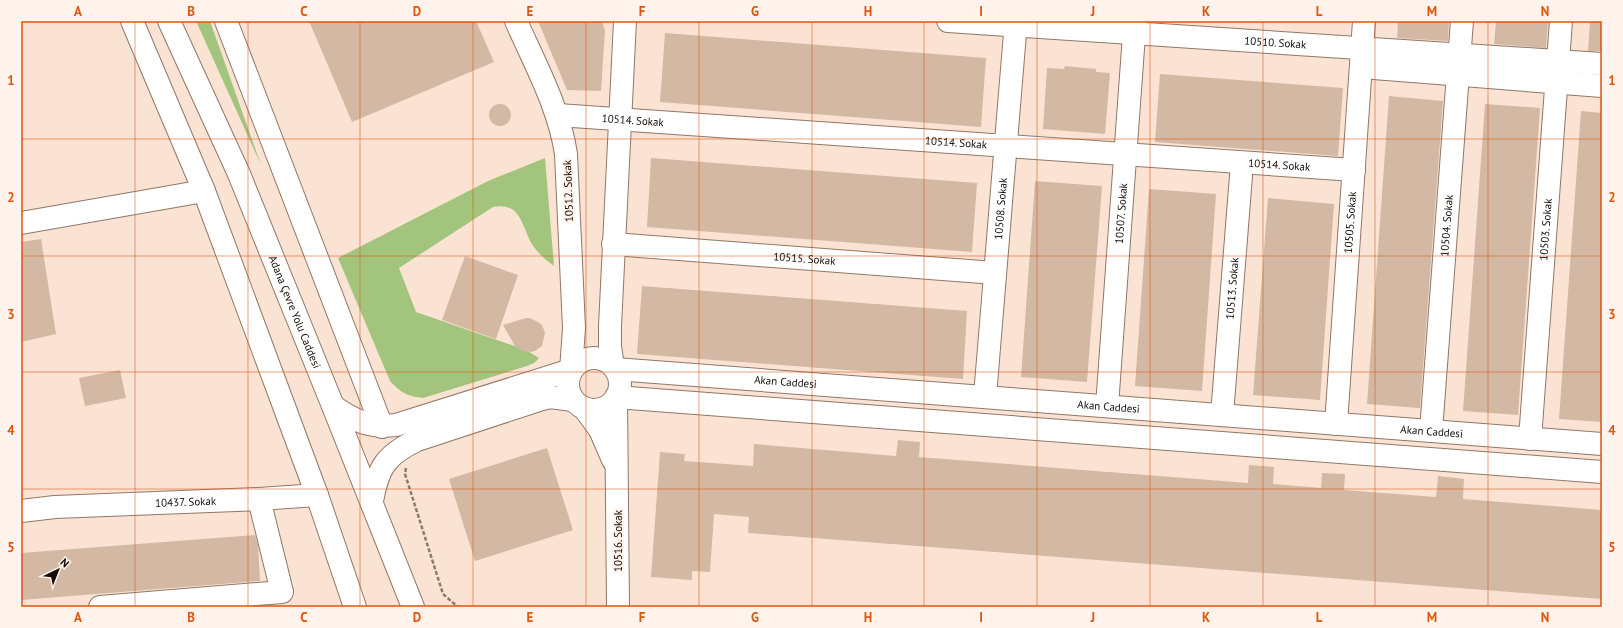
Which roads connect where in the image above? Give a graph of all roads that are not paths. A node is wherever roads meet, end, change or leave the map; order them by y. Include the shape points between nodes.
1 (132, 21) edge
2 (169, 21) edge
3 (226, 21) edge
4 (516, 21) edge
5 (624, 21) edge
6 (948, 21) edge
7 (1364, 21) edge
8 (1462, 21) edge
9 (1561, 21) edge
10 (1016, 23) edge
11 (1134, 27) edge
12 (1250, 31) edge
13 (1362, 57) junction
14 (1558, 61) junction
15 (1459, 64) junction
16 (1602, 64) edge
17 (1557, 83) junction
18 (1602, 86) edge
19 (558, 116) junction
20 (619, 120) junction
21 (1006, 146) junction
22 (1125, 155) junction
23 (1242, 163) junction
24 (1354, 170) junction
25 (204, 191) junction
26 (21, 223) edge
27 (613, 244) junction
28 (995, 273) junction
29 (614, 367) junction
30 (571, 370) junction
31 (985, 396) junction
32 (616, 397) junction
33 (578, 404) junction
34 (333, 406) junction
35 (1107, 406) junction
36 (1222, 415) junction
37 (1336, 424) junction
38 (382, 427) junction
39 (1431, 431) junction
40 (1530, 439) junction
41 (1602, 444) edge
42 (1602, 472) edge
43 (618, 474) junction
44 (317, 495) junction
45 (258, 499) junction
46 (372, 501) junction
47 (21, 505) edge
48 (55, 507) junction
49 (21, 511) edge
50 (284, 600) edge
51 (212, 602) edge
52 (109, 607) edge
53 (355, 607) edge
54 (413, 607) edge
55 (618, 607) edge
56 (622, 607) edge

1 - 25 main road
2 - 34 main road, Adana Çevre Yolu Caddesi via 239,174
3 - 38 main road
4 - 19 main road, 10512. Sokak
5 - 20 main road
6 - 10 main road, 10510. Sokak
7 - 13 main road, 10505. Sokak
8 - 15 main road, 10504. Sokak
9 - 14 main road, 10503. Sokak
10 - 11 main road, 10510. Sokak
10 - 21 main road, 10508. Sokak
11 - 12 main road, 10510. Sokak
11 - 22 main road, 10507. Sokak
12 - 13 main road, 10510. Sokak
13 - 15 main road, 10510. Sokak
13 - 24 main road, 10505. Sokak
14 - 15 main road, 10510. Sokak
14 - 16 main road, 10510. Sokak
14 - 17 main road, 10503. Sokak
15 - 17 main road, 10510. Sokak
15 - 39 main road, 10504. Sokak
17 - 18 main road, 10510. Sokak
17 - 40 main road, 10503. Sokak
19 - 20 main road, 10514. Sokak
19 - 30 main road, 10512. Sokak via 566,154 574,328
20 - 21 main road, 10514. Sokak
20 - 27 main road
21 - 22 main road, 10514. Sokak
21 - 28 main road, 10508. Sokak
22 - 23 main road, 10514. Sokak
22 - 35 main road, 10507. Sokak
23 - 24 main road, 10514. Sokak
23 - 36 main road, 10513. Sokak
24 - 37 main road, 10505. Sokak
25 - 26 main road
25 - 44 main road
27 - 28 main road, 10515. Sokak
27 - 29 main road via 610,336
28 - 31 main road, 10508. Sokak
29 - 30 main road via 602,359 589,358
29 - 31 main road, Akan Caddesi
29 - 32 main road via 620,381
30 - 33 main road via 569,392
30 - 38 main road via 409,422
31 - 35 main road, Akan Caddesi
32 - 33 main road via 600,409 592,410
32 - 42 main road
32 - 43 main road, 10516. Sokak
33 - 43 main road via 600,430
33 - 46 main road via 550,397 417,440 391,455 375,483
34 - 38 main road via 355,420
34 - 46 main road, Adana Çevre Yolu Caddesi
35 - 36 main road, Akan Caddesi
36 - 37 main road, Akan Caddesi
37 - 39 main road, Akan Caddesi
39 - 40 main road, Akan Caddesi
40 - 41 main road, Akan Caddesi
43 - 55 main road, 10516. Sokak
44 - 45 main road, 10437. Sokak
44 - 53 main road
45 - 48 main road, 10437. Sokak
45 - 50 main road
46 - 54 main road, Adana Çevre Yolu Caddesi
47 - 48 main road, 10437. Sokak
48 - 49 main road, 10437. Sokak
50 - 51 main road
51 - 52 main road
55 - 56 main road

